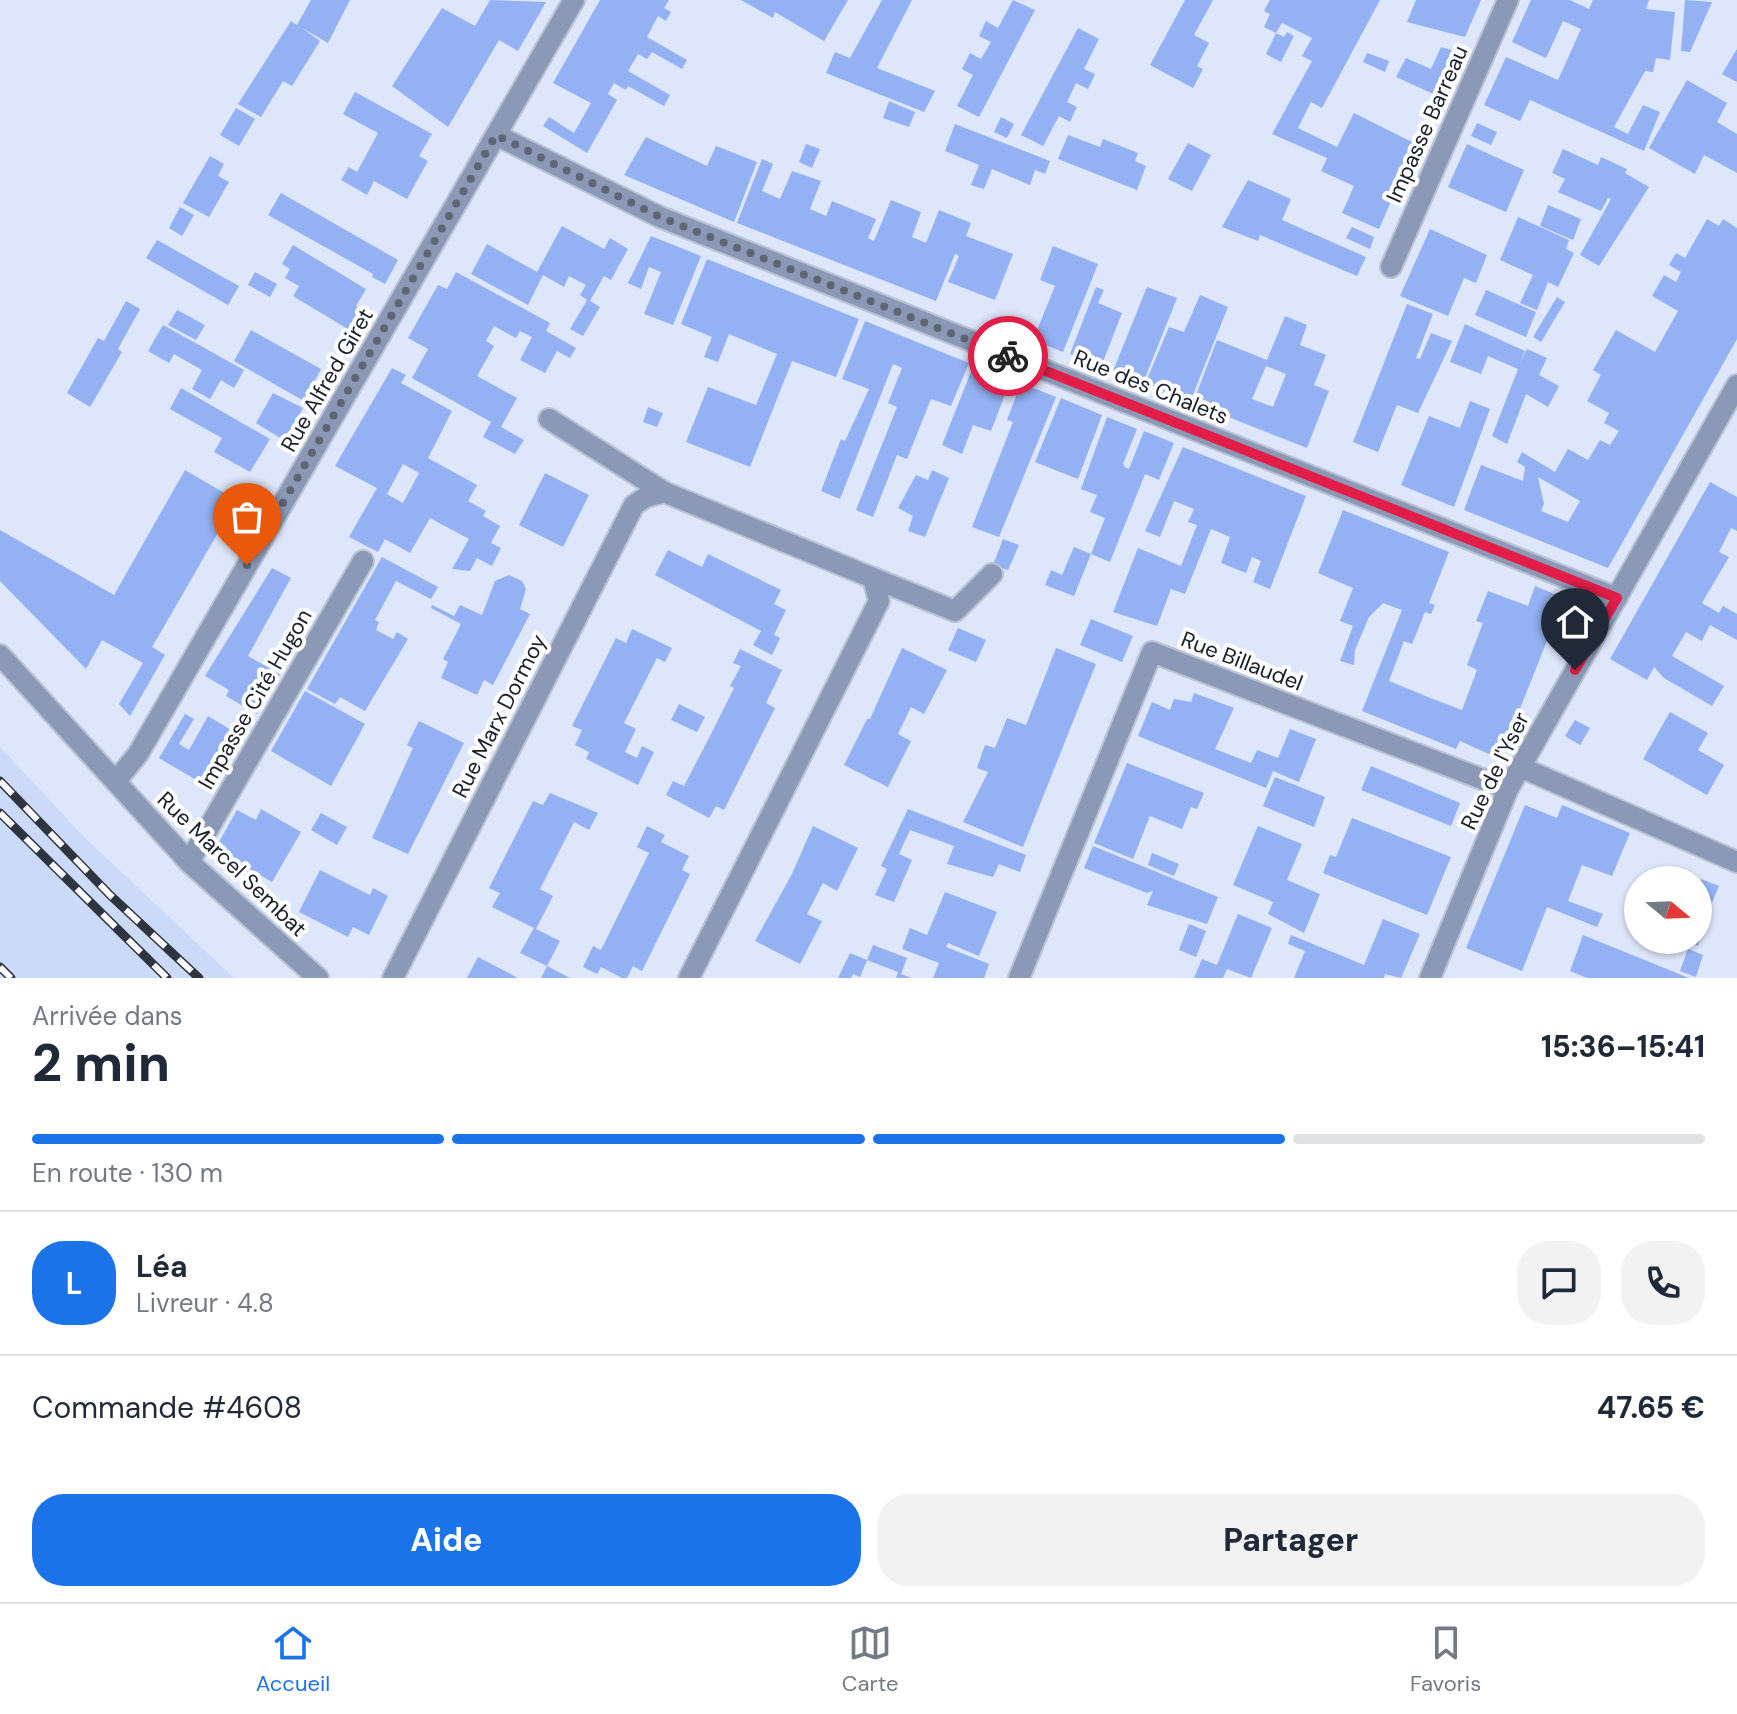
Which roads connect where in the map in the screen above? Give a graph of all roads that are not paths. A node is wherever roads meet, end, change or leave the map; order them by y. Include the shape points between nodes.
1 (574, 0) edge
2 (1508, 0) edge
3 (496, 135) junction
4 (1391, 267) dead end
5 (1737, 385) edge
6 (549, 419) dead end
7 (664, 492) junction
8 (363, 561) dead end
9 (992, 574) dead end
10 (873, 578) junction
11 (1617, 598) junction
12 (0, 655) edge
13 (1520, 767) junction
14 (116, 781) junction
15 (1508, 789) junction
16 (189, 862) junction
17 (1737, 862) edge
18 (318, 978) edge
19 (393, 978) edge
20 (689, 978) edge
21 (1019, 978) edge
22 (1430, 978) edge

1 - 3 street, Rue Alfred Giret
2 - 4 street, Impasse Barreau
3 - 11 street, Rue des Chalets via 660,217
3 - 14 street, Rue Alfred Giret via 138,754
5 - 11 street, Rue de l'Yser
6 - 7 street
7 - 10 street
7 - 19 street, Rue Marx Dormoy via 634,505
8 - 16 street, Impasse Cité Hugon
9 - 10 street via 955,611
10 - 20 street via 879,601 865,635
11 - 13 street, Rue de l'Yser
12 - 14 street, Rue Marcel Sembat
13 - 15 street, Rue de l'Yser
13 - 17 street
14 - 16 street, Rue Marcel Sembat
15 - 21 street, Rue Billaudel via 1152,652
15 - 22 street, Rue de l'Yser
16 - 18 street, Rue Marcel Sembat

